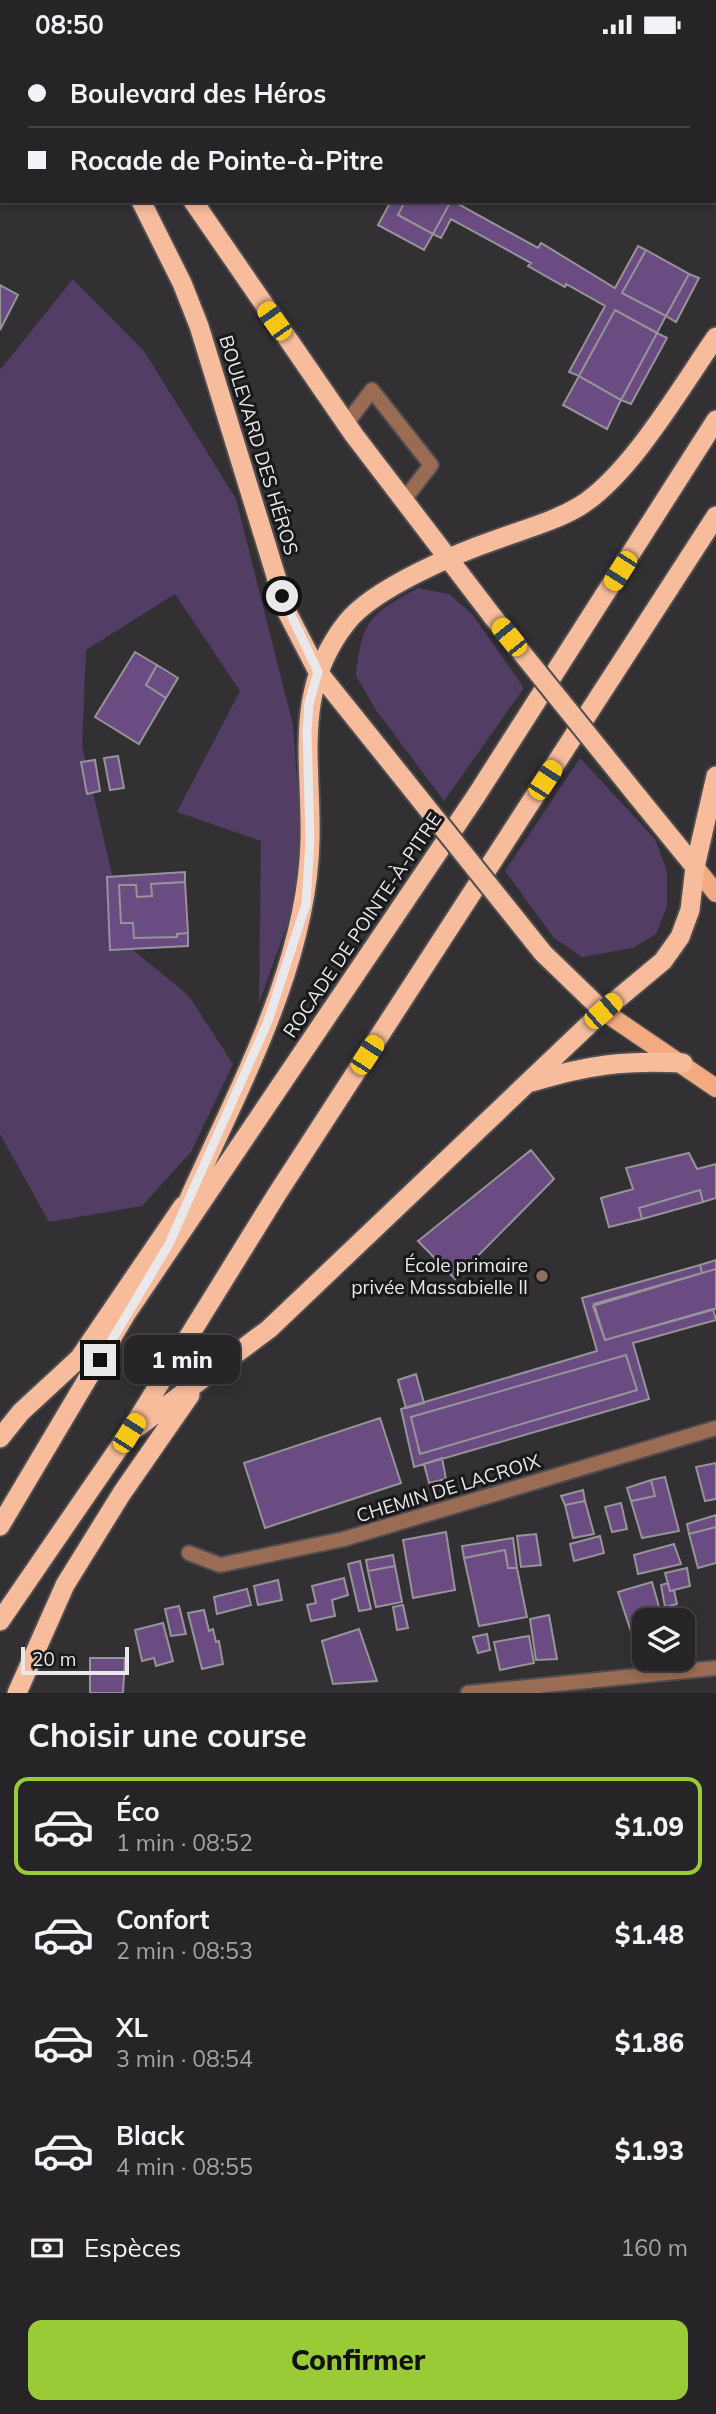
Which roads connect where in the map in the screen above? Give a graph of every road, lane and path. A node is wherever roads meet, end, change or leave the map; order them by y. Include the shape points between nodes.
1 (143, 203) edge
2 (194, 203) edge
3 (716, 337) edge
4 (716, 420) edge
5 (346, 424) junction
6 (404, 500) junction
7 (716, 516) edge
8 (447, 560) junction
9 (318, 672) junction
10 (716, 776) edge
11 (695, 867) junction
12 (716, 893) edge
13 (603, 1011) junction
14 (683, 1063) junction
15 (527, 1084) junction
16 (716, 1088) edge
17 (190, 1196) junction
18 (159, 1265) junction
19 (126, 1314) junction
20 (78, 1360) junction
21 (201, 1380) junction
22 (716, 1429) edge
23 (129, 1433) junction
24 (0, 1438) edge
25 (79, 1510) junction
26 (0, 1526) edge
27 (189, 1553) dead end
28 (65, 1585) junction
29 (0, 1621) edge
30 (716, 1668) edge
31 (596, 1687) edge
32 (17, 1693) edge
33 (468, 1693) edge

1 - 9 highway, BOULEVARD DES HÉROS via 187,294 287,612
2 - 5 highway
3 - 8 highway via 613,481 580,506
4 - 18 highway, ROCADE DE POINTE-À-PITRE via 476,796
5 - 6 highway
5 - 6 street via 372,390 431,465
6 - 8 highway
7 - 23 highway via 277,1194
8 - 9 highway via 396,584 360,608 340,631
8 - 11 highway, bridge
9 - 13 highway, BOULEVARD DES HÉROS, bridge via 543,953
9 - 17 highway via 307,731 310,841 306,904 268,1021
10 - 11 highway
11 - 12 main road
11 - 13 highway via 690,910 680,937 663,961
13 - 14 main road, BOULEVARD DES HÉROS
13 - 15 highway
14 - 15 highway via 632,1060 579,1068
14 - 16 main road, BOULEVARD DES HÉROS
15 - 21 highway via 269,1329
17 - 18 highway
17 - 20 highway
18 - 19 highway, ROCADE DE POINTE-À-PITRE
19 - 20 highway
19 - 26 highway, ROCADE DE POINTE-À-PITRE
20 - 24 highway via 21,1412
21 - 23 highway
21 - 28 highway
22 - 27 street, CHEMIN DE LACROIX via 344,1539 220,1565
23 - 25 highway
25 - 28 highway
25 - 29 highway
28 - 32 highway
30 - 31 street
31 - 33 street

